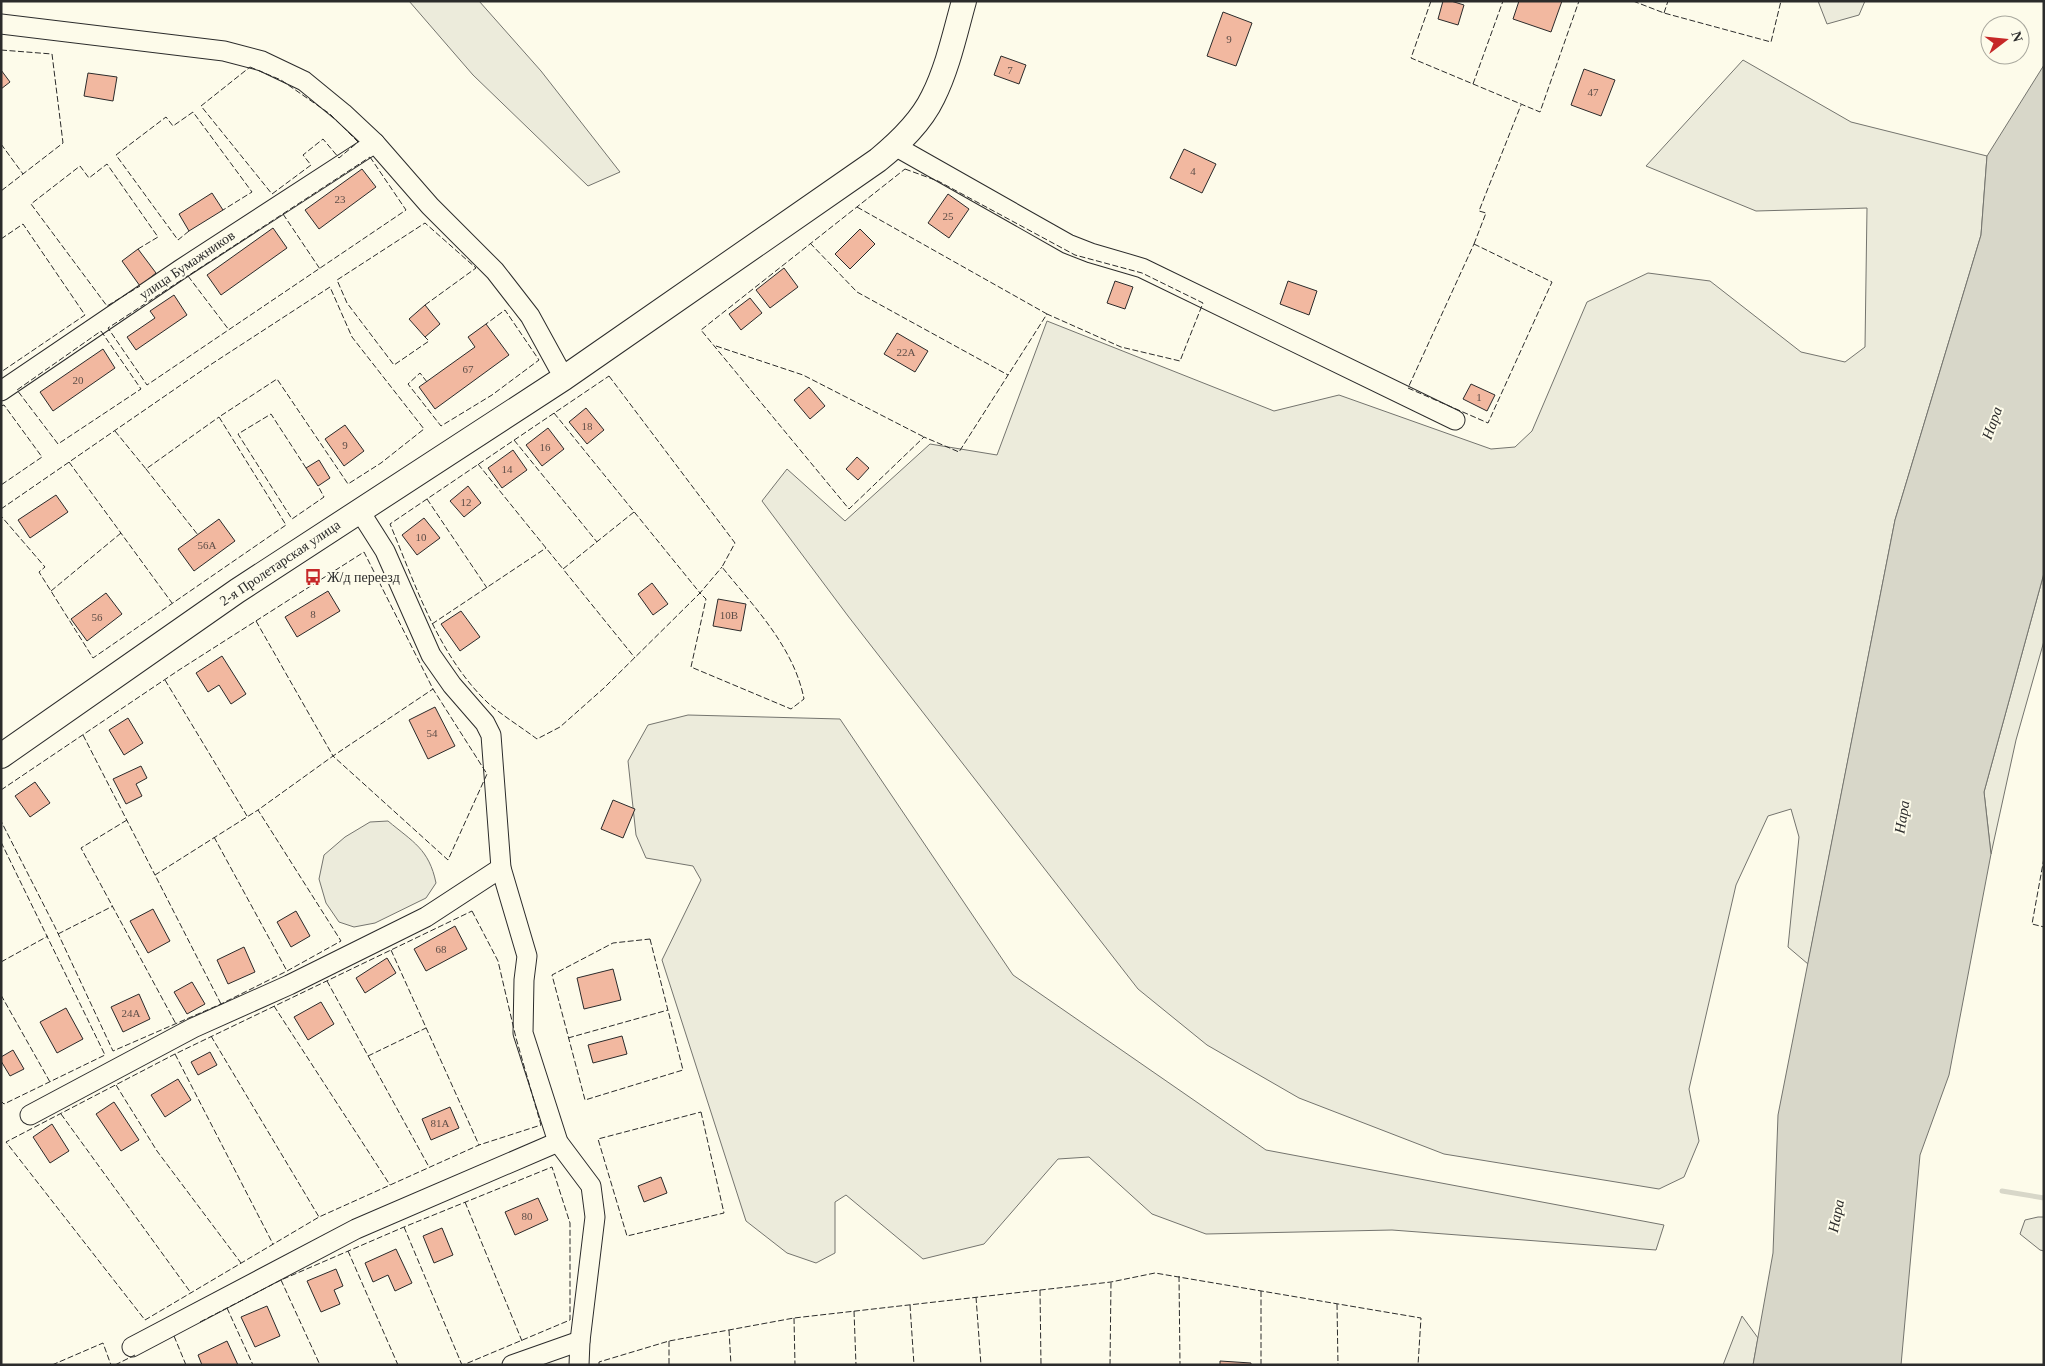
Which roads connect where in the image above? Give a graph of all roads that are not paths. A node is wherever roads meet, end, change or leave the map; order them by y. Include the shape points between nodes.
1 (964, 1) edge
2 (1, 24) edge
3 (375, 143) junction
4 (895, 146) junction
5 (564, 378) junction
6 (1, 391) edge
7 (1455, 420) dead end
8 (359, 510) junction
9 (1, 756) edge
10 (501, 868) junction
11 (30, 1115) dead end
12 (558, 1142) junction
13 (580, 1341) junction
14 (132, 1347) dead end
15 (512, 1365) edge
16 (580, 1365) edge

1 - 4 main road, 2-я Пролетарская улица via 933,98 915,125
2 - 3 street via 224,50 262,61 304,81
3 - 5 street via 430,206 495,271 530,316
3 - 6 street, улица Бумажников
4 - 5 main road, 2-я Пролетарская улица
4 - 7 street via 1068,244 1142,268
5 - 8 main road, 2-я Пролетарская улица
8 - 9 main road, 2-я Пролетарская улица
8 - 10 street via 389,559 431,655 491,735
10 - 11 street via 426,917 289,985 192,1028
10 - 12 street via 527,956 523,1032
12 - 13 street via 591,1186 595,1217
12 - 14 street via 356,1229
13 - 15 street
13 - 16 street

